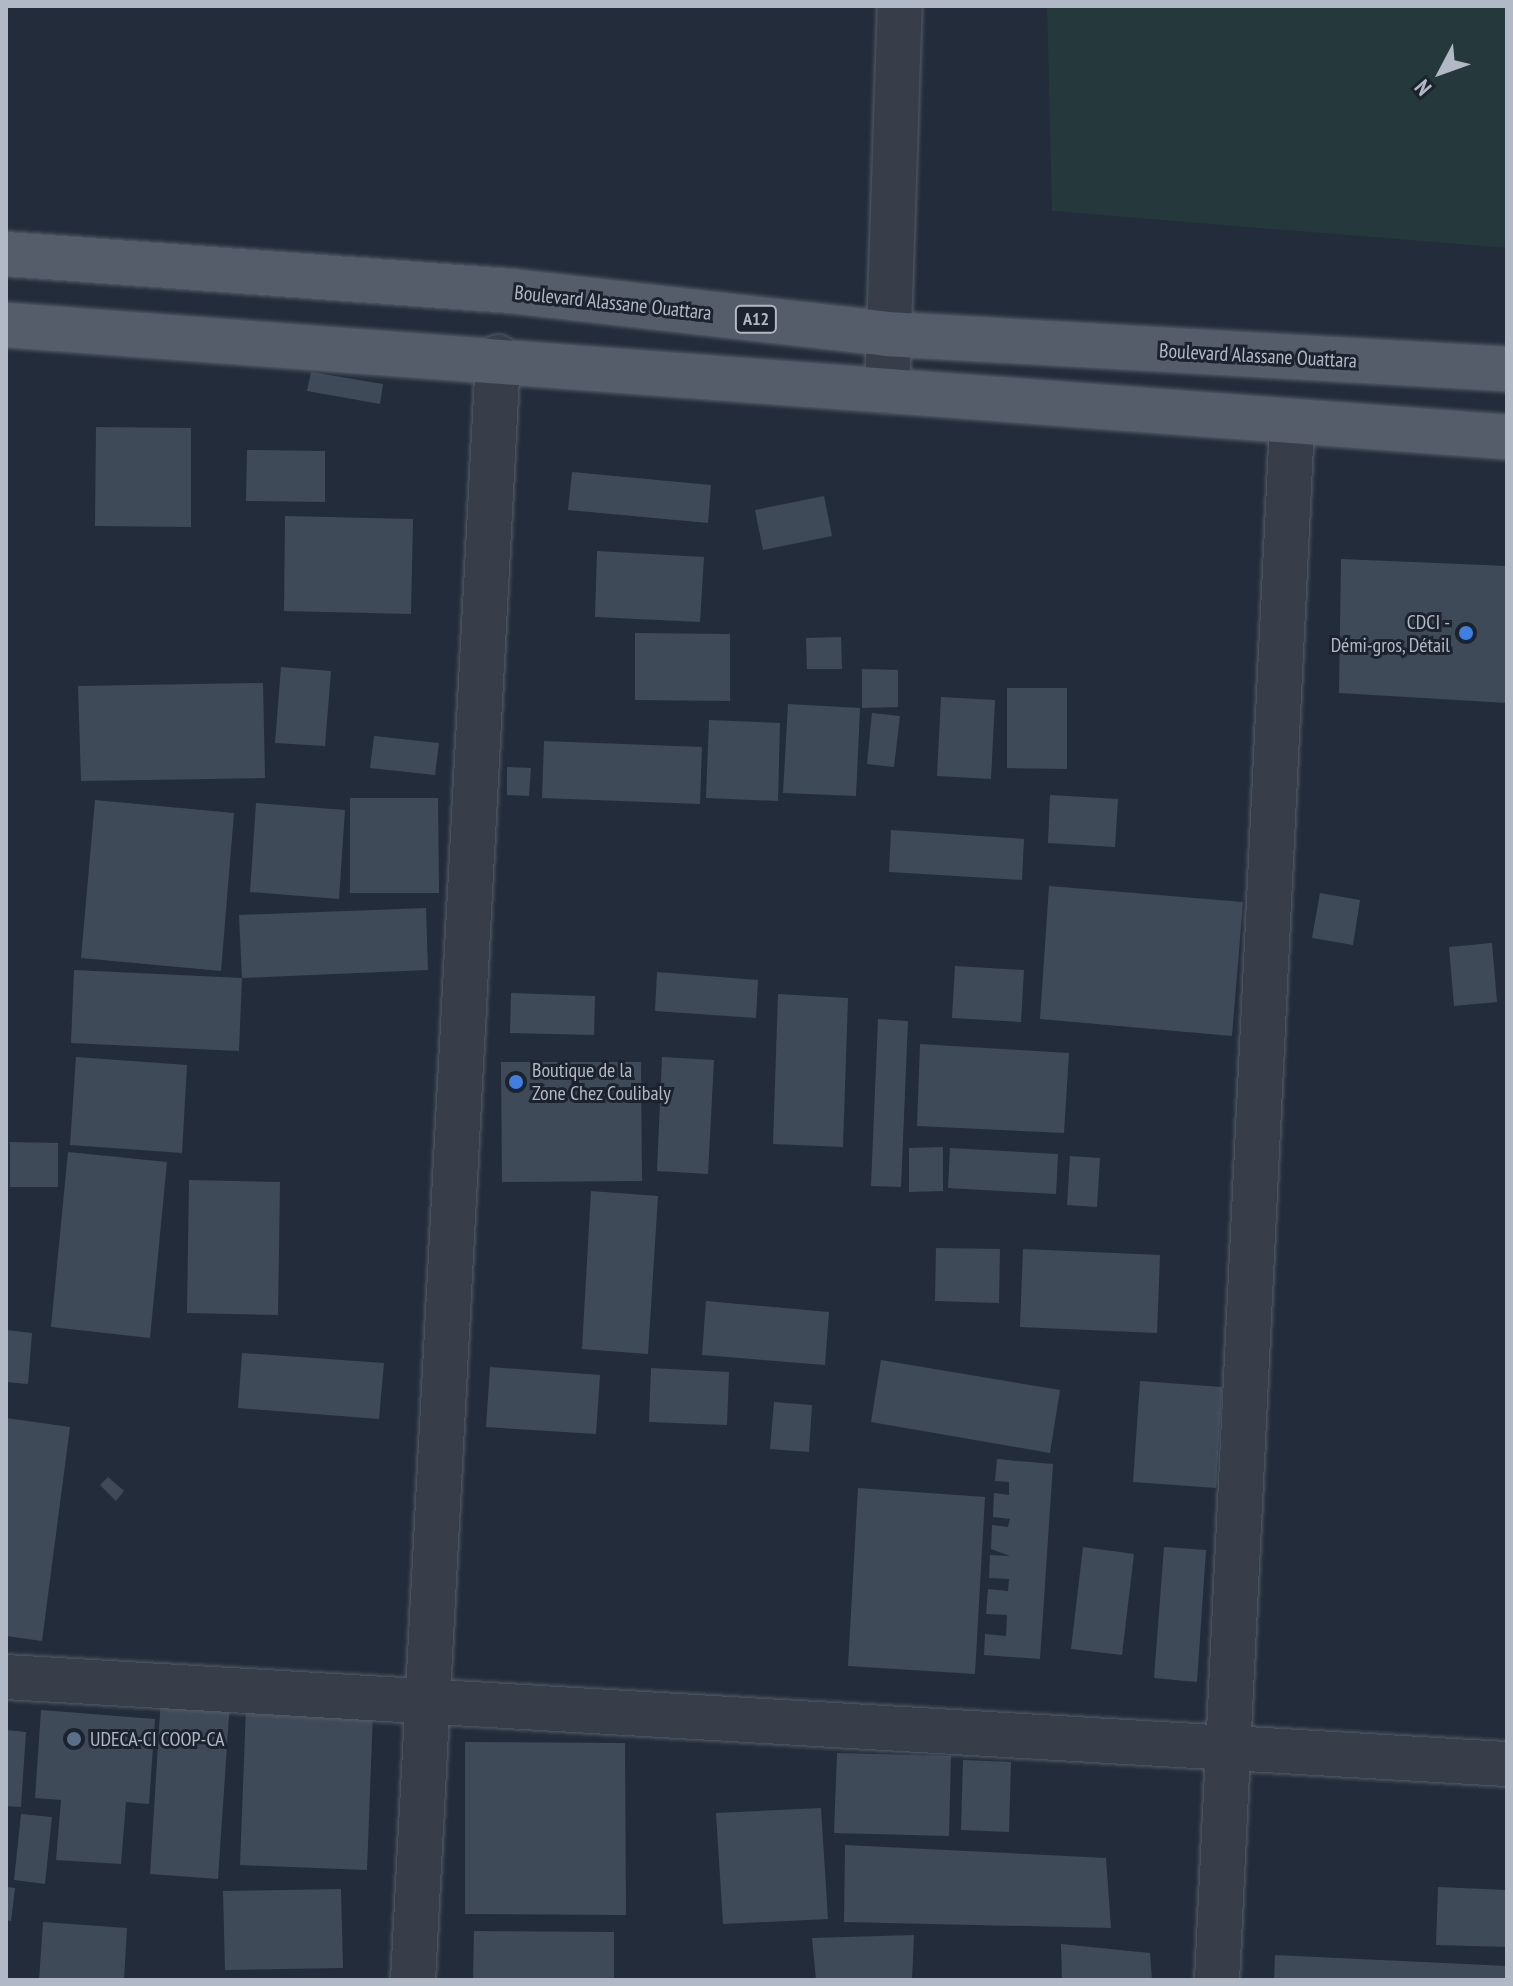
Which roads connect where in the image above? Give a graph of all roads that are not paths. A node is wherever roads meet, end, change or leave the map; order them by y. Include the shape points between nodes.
1 (900, 6) edge
2 (6, 254) edge
3 (6, 325) edge
4 (886, 334) junction
5 (498, 357) junction
6 (1507, 369) edge
7 (887, 391) junction
8 (1292, 423) junction
9 (1507, 437) edge
10 (6, 1677) edge
11 (431, 1702) junction
12 (1233, 1748) junction
13 (1507, 1764) edge
14 (413, 1980) edge
15 (1217, 1980) edge

1 - 4 street
2 - 4 main road, Boulevard Alassane Ouattara / A12 via 511,291
3 - 5 main road
4 - 6 main road, Boulevard Alassane Ouattara / A12
4 - 7 street
5 - 7 main road
5 - 11 street
7 - 8 main road
8 - 9 main road
8 - 12 street
10 - 11 street
11 - 12 street
11 - 14 street
12 - 13 street
12 - 15 street

